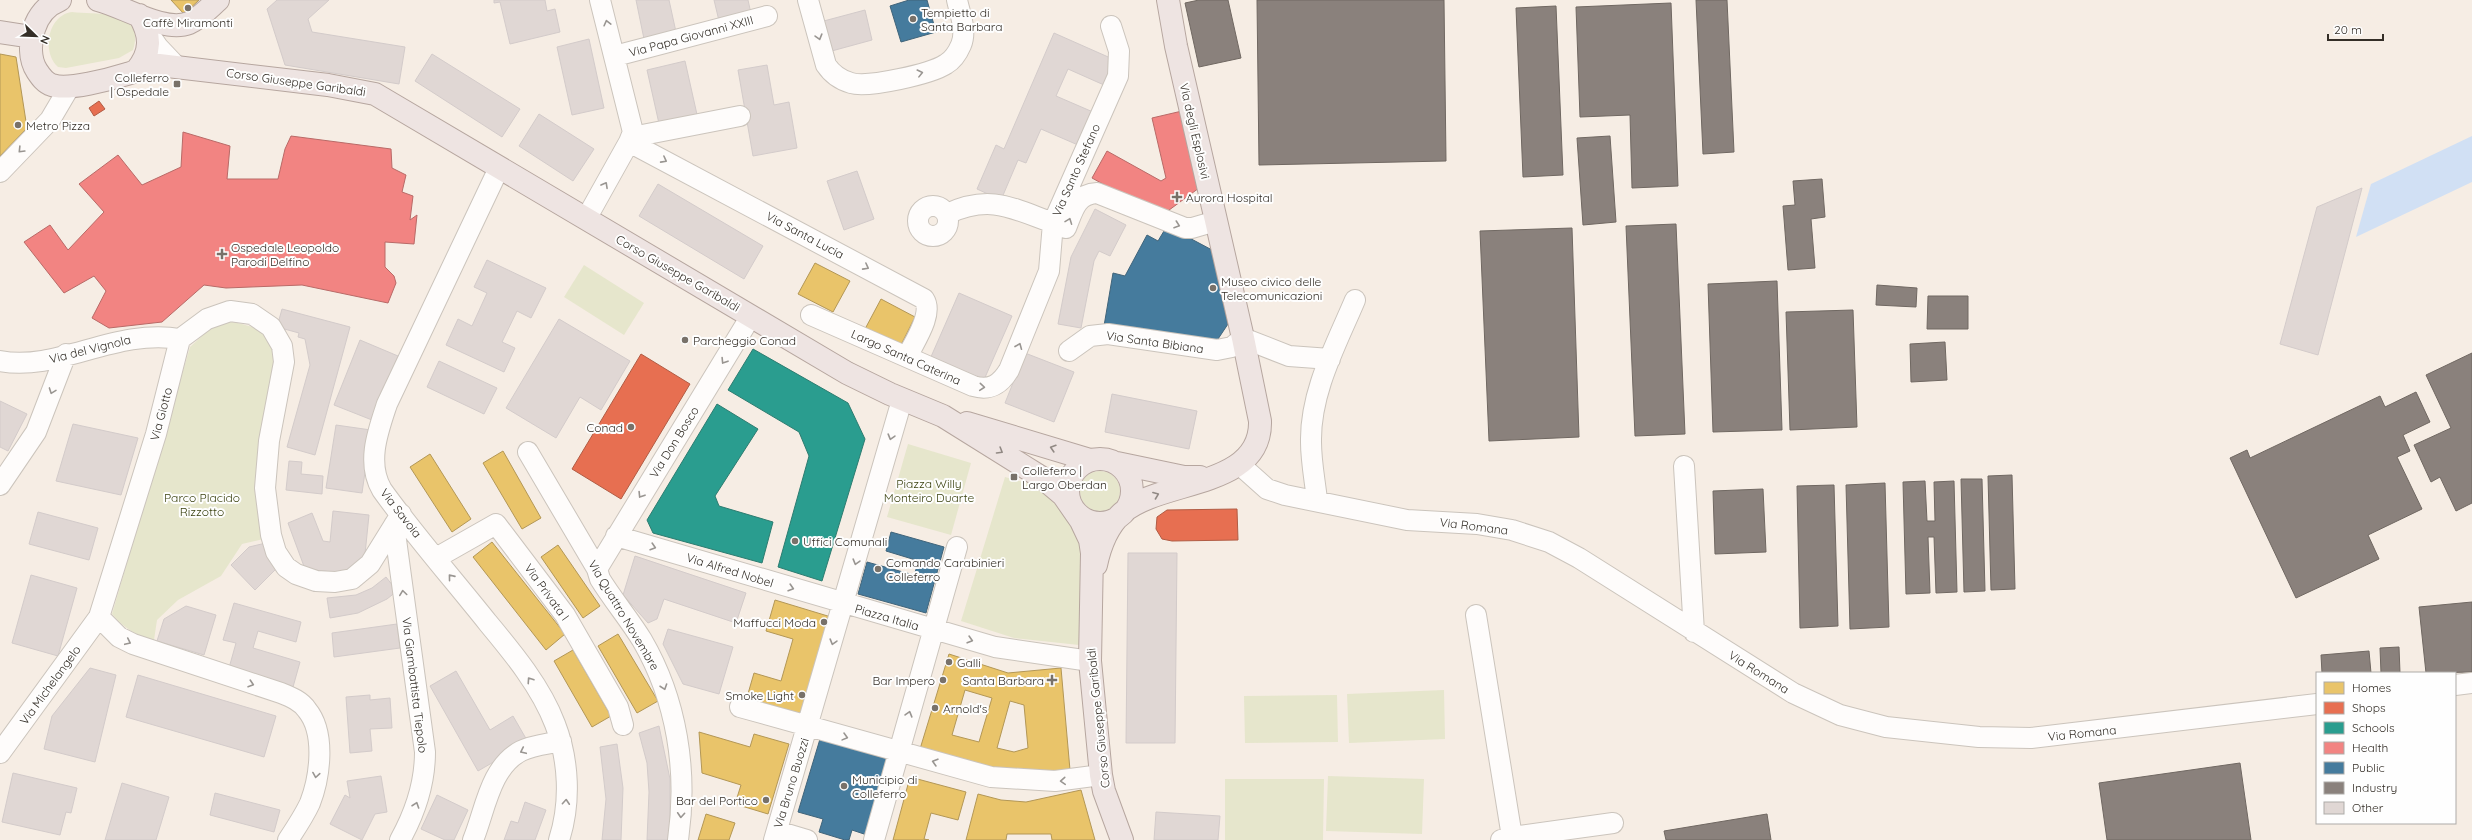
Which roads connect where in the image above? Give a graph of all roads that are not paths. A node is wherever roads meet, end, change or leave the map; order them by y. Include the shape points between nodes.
1 (60, 0) edge
2 (98, 0) edge
3 (218, 0) edge
4 (600, 0) edge
5 (808, 0) edge
6 (957, 0) edge
7 (1168, 0) edge
8 (136, 14) edge
9 (767, 16) dead end
10 (1111, 26) dead end
11 (0, 32) edge
12 (32, 37) junction
13 (615, 56) junction
14 (177, 66) junction
15 (136, 71) junction
16 (70, 86) junction
17 (740, 116) dead end
18 (630, 140) junction
19 (499, 168) junction
20 (0, 172) edge
21 (947, 214) dead end
22 (586, 219) junction
23 (1216, 220) junction
24 (1053, 223) junction
25 (1049, 271) junction
26 (1355, 300) dead end
27 (811, 315) dead end
28 (751, 316) junction
29 (1243, 338) junction
30 (180, 339) junction
31 (1069, 351) dead end
32 (66, 354) junction
33 (907, 357) junction
34 (1330, 359) junction
35 (0, 361) edge
36 (1001, 381) joint
37 (902, 400) junction
38 (942, 416) junction
39 (528, 452) dead end
40 (1090, 460) junction
41 (1117, 463) junction
42 (1239, 464) junction
43 (1684, 466) dead end
44 (1215, 477) junction
45 (0, 485) edge
46 (1317, 500) junction
47 (1072, 508) junction
48 (1122, 513) junction
49 (397, 519) junction
50 (616, 536) junction
51 (957, 547) dead end
52 (436, 558) junction
53 (597, 569) junction
54 (1090, 593) junction
55 (844, 604) junction
56 (1476, 615) dead end
57 (99, 617) junction
58 (933, 630) junction
59 (1694, 632) junction
60 (1090, 661) junction
61 (2472, 683) edge
62 (2456, 685) edge
63 (2316, 704) edge
64 (740, 707) dead end
65 (623, 725) dead end
66 (808, 727) junction
67 (561, 742) junction
68 (898, 751) junction
69 (0, 753) edge
70 (1101, 775) junction
71 (1613, 823) dead end
72 (775, 836) edge
73 (1507, 838) edge
74 (288, 840) edge
75 (400, 840) edge
76 (473, 840) edge
77 (559, 840) edge
78 (678, 840) edge
79 (807, 840) edge
80 (874, 840) edge
81 (1122, 840) edge

1 - 12 main road via 41,15
2 - 8 main road
3 - 8 main road via 200,16 183,24 168,24
13 -> 4 street, Via Papa Giovanni XXIII
5 -> 6 street via 826,65 830,71 852,83 871,84 925,72 949,62 957,53 963,37
7 - 23 main road, Via degli Esplosivi
8 - 14 street via 158,47
8 - 15 main road via 149,44
9 - 13 street, Via Papa Giovanni XXIII
10 - 24 street, Via Santo Stefano via 1119,51 1118,76
11 - 12 main road
12 - 16 main road, Corso Giuseppe Garibaldi via 32,60 43,80 56,87
13 - 18 street, Via Papa Giovanni XXIII via 632,122
14 - 15 main road, Corso Giuseppe Garibaldi via 152,65
14 - 19 main road, Corso Giuseppe Garibaldi via 328,85 375,94
15 - 16 main road, Corso Giuseppe Garibaldi
16 -> 20 street via 50,120
17 - 18 street
22 -> 18 street
18 -> 33 street, Via Santa Lucia via 924,299 926,312
19 - 22 main road, Corso Giuseppe Garibaldi
19 - 49 street, Via Savoia via 404,366 377,434 375,475
21 - 24 street via 968,205 989,204 1014,209
22 - 28 main road, Corso Giuseppe Garibaldi
25 -> 23 street via 1074,209 1084,195 1096,193 1185,228
23 - 29 main road, Via degli Esplosivi
24 - 25 street, Via Santo Stefano
36 -> 25 street, Via Santo Stefano via 1009,370
26 - 34 street
27 - 33 street, Largo Santa Caterina
28 - 37 main road, Corso Giuseppe Garibaldi via 847,373
28 -> 50 street, Via Don Bosco
29 - 31 street, Via Santa Bibiana via 1232,347 1217,350 1100,334 1090,336
29 - 34 street via 1289,356
29 - 42 main road, Via degli Esplosivi via 1260,426 1255,445
30 - 32 street, Via del Vignola via 139,337
30 - 49 street via 214,315 237,311 252,314 265,321 279,339 284,362 269,441 265,488 271,535 276,552 286,567 296,574 316,581 335,582 352,579 370,564
30 - 57 street, Via Giotto via 156,434
32 - 35 street, Via del Vignola via 24,363
32 -> 45 street via 36,432
33 -> 36 street, Largo Santa Caterina via 980,388 992,388
34 - 46 street via 1316,398 1311,430
37 - 38 main road, Corso Giuseppe Garibaldi
37 -> 55 street
40 -> 38 main road
38 -> 47 main road, Corso Giuseppe Garibaldi via 1044,479 1056,488
39 - 53 street, Via Quattro Novembre
40 - 41 main road via 1104,459
40 - 47 main road via 1075,469 1069,480 1068,497
41 - 44 main road, Via degli Esplosivi via 1184,477
41 - 48 main road via 1124,469 1132,487 1128,506
42 - 44 main road, Via degli Esplosivi
42 - 46 street, Via Romana via 1267,489
43 - 59 street
48 -> 44 main road, Via degli Esplosivi via 1153,496
46 - 59 street, Via Romana via 1407,520 1477,524 1540,538 1572,554
47 - 48 main road via 1086,520 1096,522 1105,522
47 - 54 main road, Corso Giuseppe Garibaldi via 1090,540
48 - 54 main road, Corso Giuseppe Garibaldi via 1107,533 1100,548
49 - 52 street, Via Savoia
75 -> 49 street, Via Giambattista Tiepolo via 419,795 425,752
50 - 53 street, Via Don Bosco
50 -> 55 street, Via Alfred Nobel
51 - 58 street
52 - 65 street, Via Privata I via 496,524 565,615 618,707
67 -> 52 street, Via Savoia via 550,713 531,680
53 -> 78 street, Via Quattro Novembre via 600,580 649,654 667,697 680,762 682,794
54 - 60 main road, Corso Giuseppe Garibaldi
55 - 58 street, Piazza Italia
55 -> 66 street, Piazza Italia
56 - 73 street
57 - 69 street, Via Michelangelo
57 -> 74 street via 113,632 129,642 282,693 300,702 308,710 318,740 318,770 308,808
58 -> 60 street via 1007,650
68 -> 58 street, Piazza Italia
59 - 63 street, Via Romana via 1810,702 1854,720 1904,730 1979,738 2031,738
60 - 70 main road, Corso Giuseppe Garibaldi
61 - 62 street
64 - 66 street
66 -> 68 street
66 - 72 street, Via Bruno Buozzi
67 -> 76 street via 529,748 509,761 492,788
77 -> 67 street, Via Savoia via 565,817 567,788
70 -> 68 street via 1066,781 1004,779
68 - 80 street, Piazza Italia
70 - 81 main road, Corso Giuseppe Garibaldi via 1104,791
71 - 73 street
72 - 79 street

